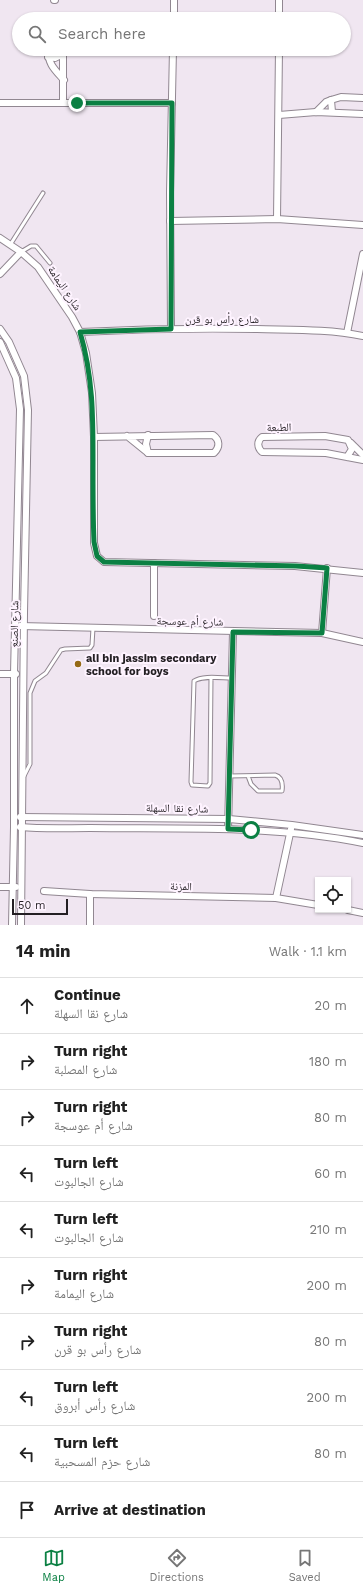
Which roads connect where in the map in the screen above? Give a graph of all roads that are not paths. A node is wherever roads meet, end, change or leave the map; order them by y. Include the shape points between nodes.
1 (174, 0) edge
2 (280, 0) edge
3 (174, 12) edge
4 (279, 12) edge
5 (57, 56) edge
6 (63, 56) edge
7 (173, 56) edge
8 (279, 56) edge
9 (48, 57) joint
10 (64, 80) junction
11 (363, 98) edge
12 (331, 100) junction
13 (0, 103) edge
14 (63, 103) junction
15 (172, 103) junction
16 (316, 112) junction
17 (332, 112) junction
18 (363, 114) edge
19 (279, 115) junction
20 (43, 193) dead end
21 (277, 219) junction
22 (170, 221) junction
23 (363, 225) edge
24 (0, 238) edge
25 (10, 245) junction
26 (21, 252) junction
27 (363, 254) edge
28 (50, 264) dead end
29 (0, 274) edge
30 (0, 329) edge
31 (171, 329) junction
32 (80, 332) junction
33 (346, 333) junction
34 (363, 336) edge
35 (0, 342) edge
36 (148, 435) junction
37 (127, 436) junction
38 (94, 437) junction
39 (350, 442) junction
40 (148, 453) junction
41 (363, 455) edge
42 (347, 457) junction
43 (363, 460) edge
44 (154, 563) junction
45 (327, 568) junction
46 (363, 572) edge
47 (154, 616) dead end
48 (16, 626) junction
49 (24, 626) junction
50 (93, 628) junction
51 (233, 632) junction
52 (322, 633) junction
53 (363, 642) edge
54 (0, 674) edge
55 (14, 674) junction
56 (23, 675) junction
57 (211, 678) junction
58 (232, 678) junction
59 (229, 776) junction
60 (248, 776) junction
61 (23, 778) junction
62 (14, 817) junction
63 (23, 817) junction
64 (229, 819) junction
65 (292, 824) junction
66 (14, 827) junction
67 (23, 828) junction
68 (228, 829) junction
69 (290, 833) junction
70 (363, 835) edge
71 (363, 843) edge
72 (12, 887) junction
73 (22, 887) junction
74 (0, 888) edge
75 (44, 891) dead end
76 (90, 894) junction
77 (276, 898) junction
78 (315, 904) edge
79 (351, 910) edge
80 (363, 912) edge
81 (12, 925) edge
82 (22, 925) edge
83 (90, 925) edge

1 - 3 street
2 - 4 street
5 - 9 street
6 - 10 street
7 - 15 street
8 - 19 street
9 - 10 street via 50,64
10 - 14 street
11 - 12 street via 341,97
12 - 16 street
12 - 17 street
13 - 14 street
14 - 15 street
15 - 22 street
16 - 17 street
16 - 19 street
17 - 18 street
19 - 21 street
20 - 25 lane
21 - 22 street
21 - 23 street
22 - 31 street
24 - 25 street, شارع اليمامة
25 - 26 street, شارع اليمامة
26 - 28 lane via 36,246
26 - 29 street
26 - 32 street, شارع اليمامة via 38,267
27 - 33 street
30 - 49 street, شارع الصنع via 10,342 24,376 28,410
31 - 32 street, شارع رأس بو قرن
31 - 33 street, شارع رأس بو قرن via 305,330
32 - 38 street, شارع اليمامة via 92,393
33 - 34 street, شارع رأس بو قرن
35 - 48 street, شارع الصنع via 16,378 20,409
36 - 37 street
36 - 40 street
36 - 40 street via 213,435 219,444 214,453
37 - 38 street
37 - 40 street
38 - 44 street, شارع اليمامة via 94,542 97,556 104,562
39 - 41 street
39 - 42 street via 351,452
39 - 42 street, الطبعة via 324,436 262,437 258,442 258,448 262,452 326,453
42 - 43 street, الطبعة
44 - 45 street
44 - 47 street
45 - 46 street
45 - 52 street
48 - 49 street, شارع أم عوسجة
48 - 55 street, شارع الصنع
49 - 50 street, شارع أم عوسجة
49 - 56 street, شارع الصنع
50 - 51 street, شارع أم عوسجة
50 - 61 lane via 90,648 61,650 46,673 34,681 31,688 30,764
51 - 52 street, شارع أم عوسجة
51 - 58 street
52 - 53 street, شارع أم عوسجة
54 - 55 street
55 - 56 street
55 - 62 street, شارع الصنع
56 - 61 street, شارع الصنع
57 - 57 lane via 196,679 193,684 191,782 195,786 208,786 210,783
57 - 58 lane
58 - 59 street
59 - 60 lane
59 - 64 street
60 - 60 lane via 258,791 282,791 279,776
61 - 63 street, شارع الصنع
62 - 63 street, شارع نقا السهلة
62 - 66 street, شارع الصنع
63 - 64 street, شارع نقا السهلة
63 - 67 street, شارع الصنع
64 - 65 street, شارع نقا السهلة
64 - 68 street
65 - 69 street
65 - 70 street, شارع نقا السهلة
66 - 67 street, شارع نقا السهلة
66 - 72 street, شارع الصنع
67 - 68 street, شارع نقا السهلة
67 - 73 street, شارع الصنع
68 - 69 street, شارع نقا السهلة
69 - 71 street, شارع نقا السهلة
69 - 77 street
72 - 73 street
72 - 74 street
72 - 81 street, شارع الصنع
73 - 82 street, شارع الصنع
75 - 76 street, المزنة
76 - 77 street, المزنة
76 - 83 street
77 - 78 street, المزنة
79 - 80 street

